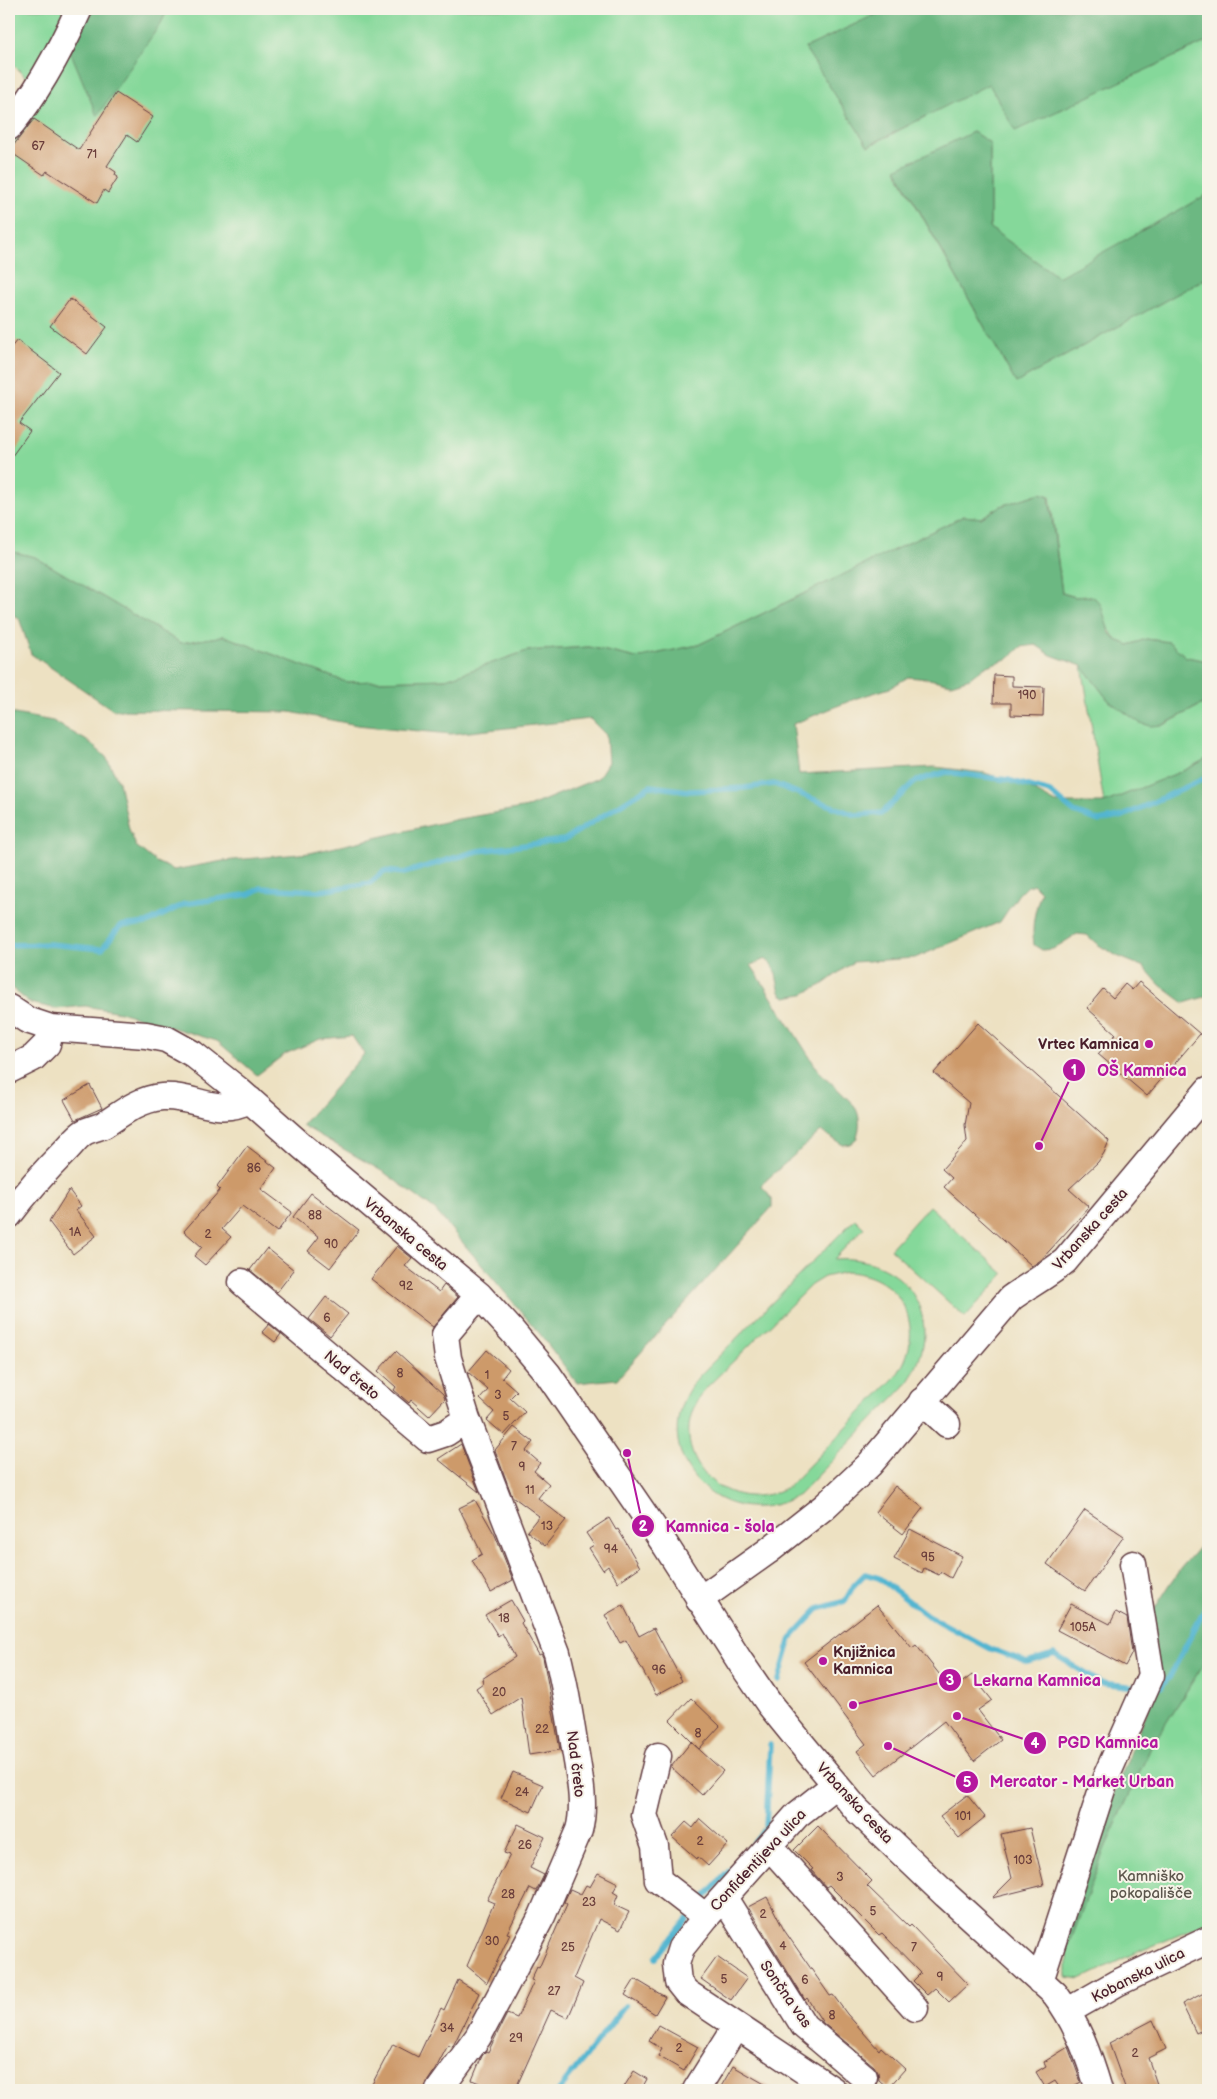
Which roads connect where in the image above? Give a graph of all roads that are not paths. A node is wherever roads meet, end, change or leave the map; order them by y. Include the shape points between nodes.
1 (79, 9) edge
2 (9, 128) edge
3 (9, 1008) edge
4 (51, 1028) junction
5 (9, 1070) edge
6 (1208, 1090) edge
7 (250, 1100) junction
8 (9, 1215) edge
9 (242, 1282) dead end
10 (479, 1295) junction
11 (922, 1401) junction
12 (467, 1418) junction
13 (947, 1424) dead end
14 (1133, 1564) dead end
15 (699, 1600) junction
16 (658, 1756) dead end
17 (835, 1785) junction
18 (770, 1847) junction
19 (724, 1898) junction
20 (706, 1917) junction
21 (1208, 1940) edge
22 (1040, 1981) junction
23 (915, 2008) dead end
24 (1068, 2011) junction
25 (736, 2026) junction
26 (864, 2077) dead end
27 (439, 2090) edge
28 (696, 2090) edge
29 (833, 2090) edge
30 (1100, 2090) edge

1 - 2 street via 64,43
3 - 4 street, Vrbanska cesta via 27,1020
4 - 5 street via 47,1044 33,1058
4 - 7 street, Vrbanska cesta via 166,1039 192,1054
6 - 11 street, Vrbanska cesta via 1065,1261 1011,1298
7 - 8 street via 222,1108 178,1098 162,1098 126,1109 102,1126 83,1133 41,1174
7 - 10 street, Vrbanska cesta
9 - 12 street, Nad čreto via 428,1439 446,1434
10 - 12 street, Nad čreto via 445,1336 448,1358
10 - 15 street, Vrbanska cesta via 548,1374 666,1546
11 - 13 street
11 - 15 street, Vrbanska cesta via 869,1465 824,1507
12 - 27 street, Nad čreto via 557,1653 566,1689 582,1817 542,1916 478,2037
14 - 22 street via 1151,1675 1106,1777
15 - 17 street, Vrbanska cesta via 770,1704
16 - 20 street, Confidentijeva ulica via 644,1815 655,1846 658,1880
17 - 18 street, Confidentijeva ulica via 797,1815
17 - 22 street, Vrbanska cesta via 857,1810
18 - 19 street, Confidentijeva ulica
18 - 23 street
19 - 20 street, Confidentijeva ulica
19 - 26 street, Sončna vas via 804,2026
20 - 25 street, Confidentijeva ulica via 681,1948 676,1964 678,1982 686,1992
21 - 24 street, Kobanska ulica via 1117,1982
22 - 24 street, Vrbanska cesta
24 - 30 street, Vrbanska cesta via 1089,2055
25 - 28 street
25 - 29 street, Confidentijeva ulica

